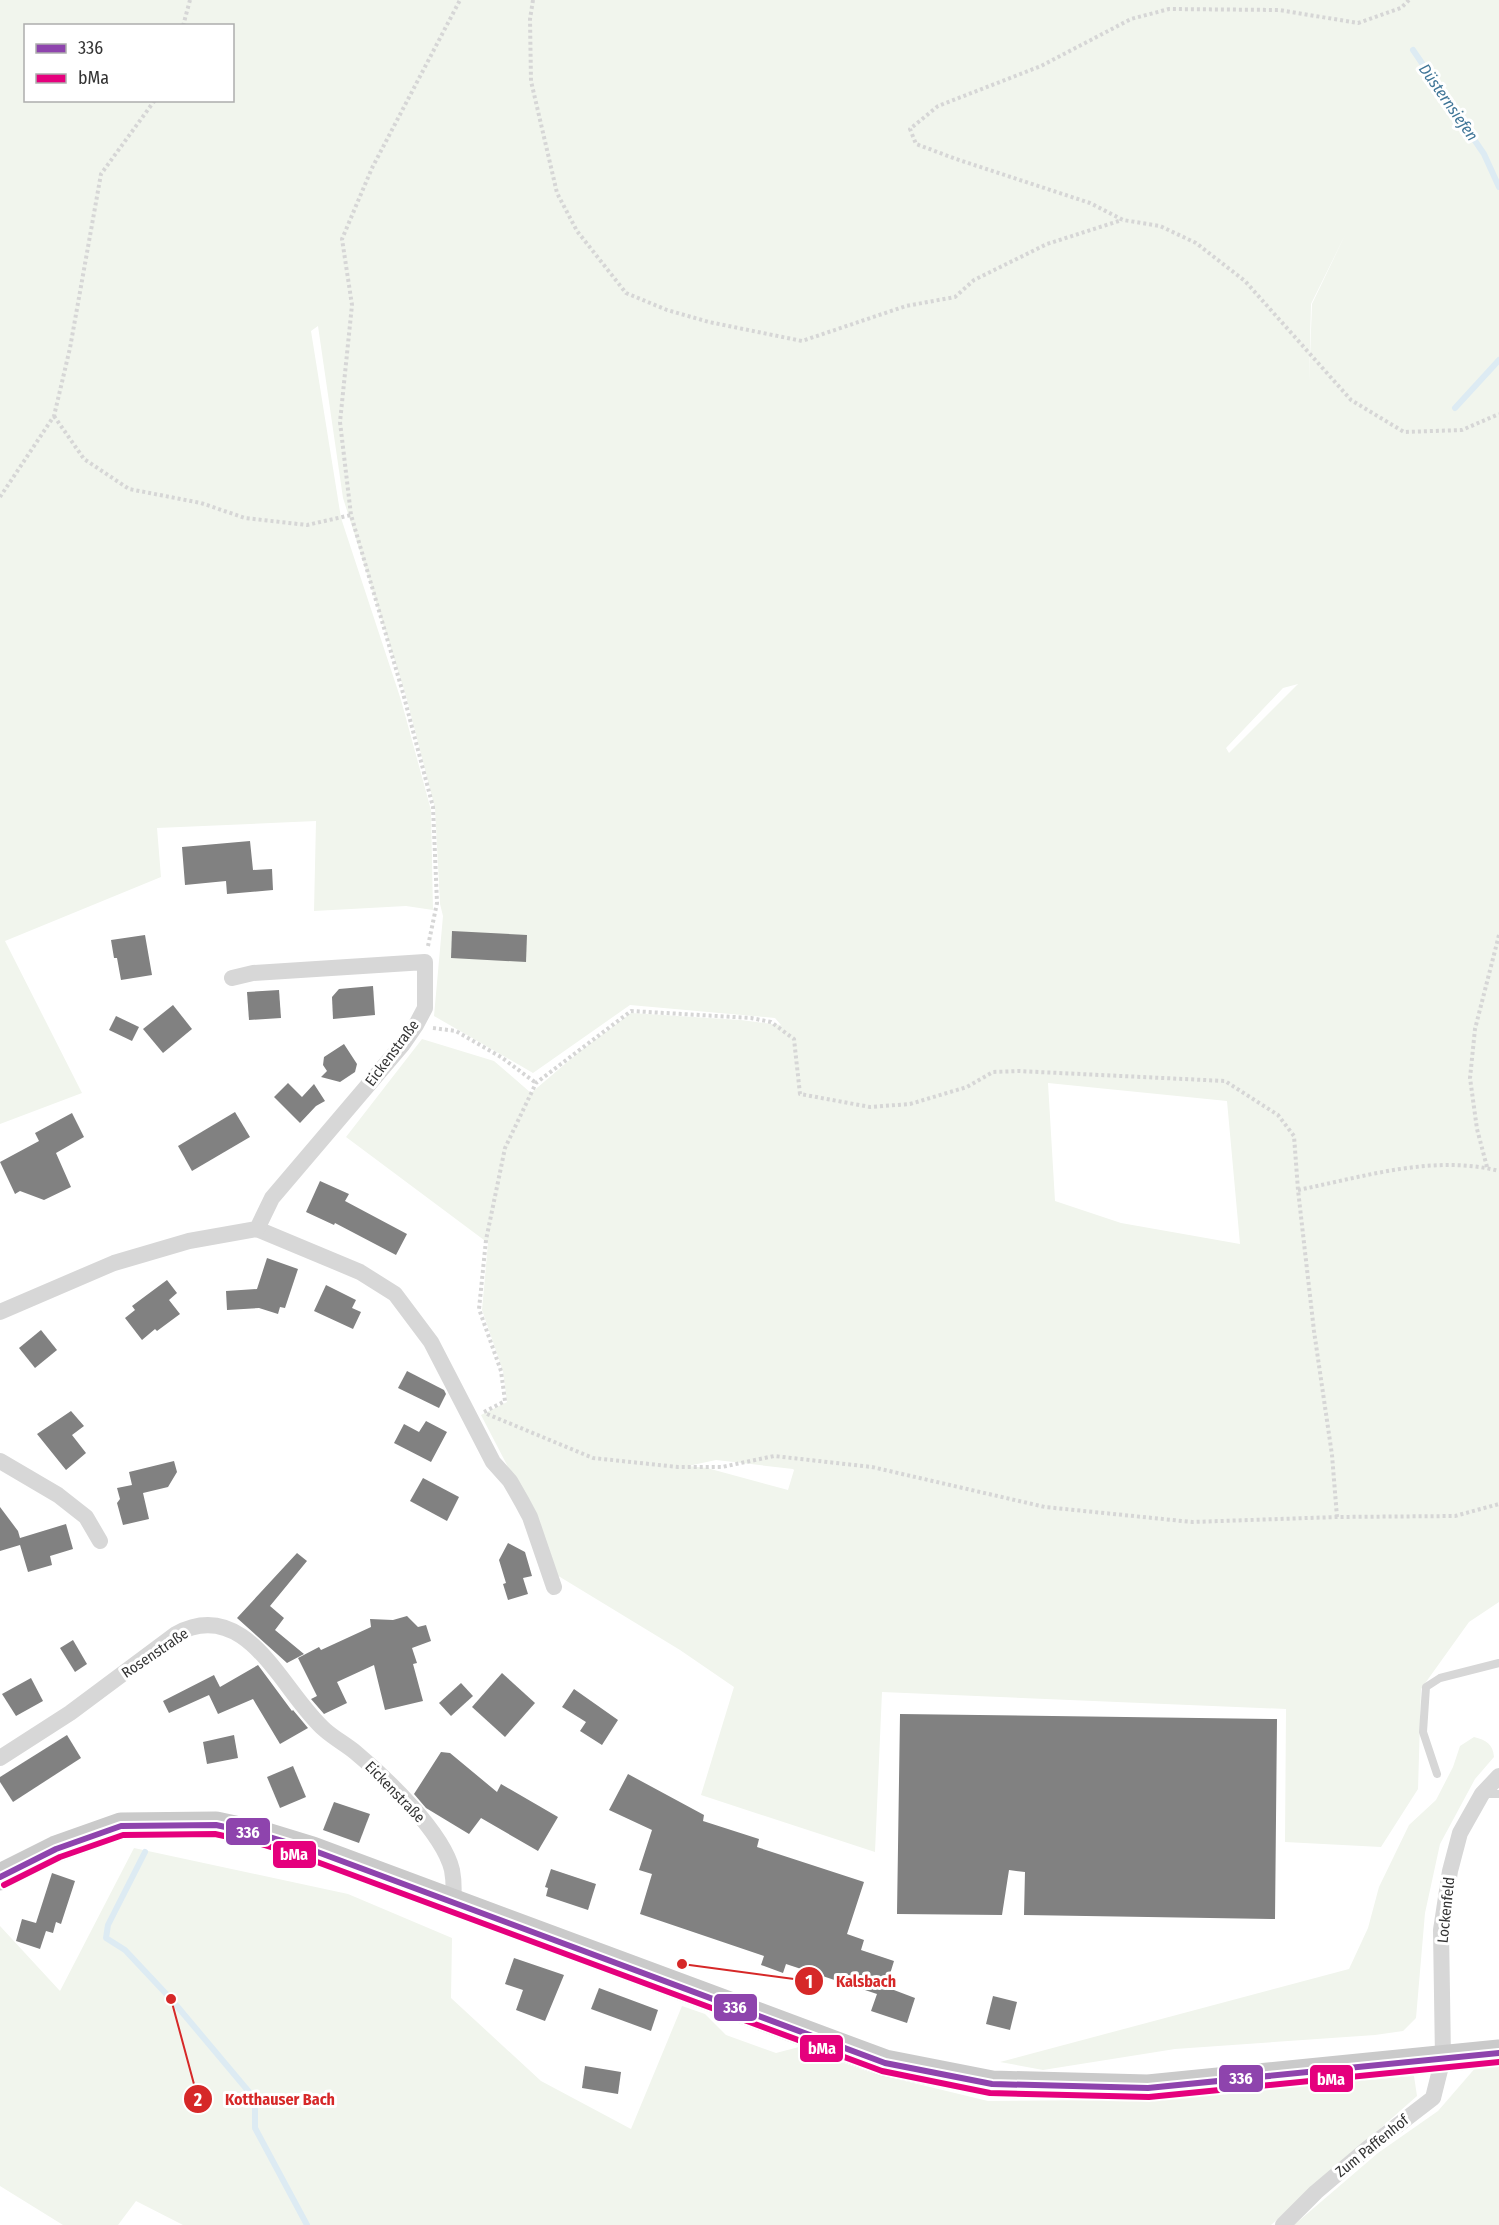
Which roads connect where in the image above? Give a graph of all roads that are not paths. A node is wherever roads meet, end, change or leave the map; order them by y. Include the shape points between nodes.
1 (232, 978) dead end
2 (256, 1229) junction
3 (0, 1312) edge
4 (0, 1461) edge
5 (100, 1541) dead end
6 (554, 1587) dead end
7 (1499, 1663) edge
8 (354, 1751) joint
9 (0, 1758) edge
10 (1437, 1774) dead end
11 (1499, 1776) edge
12 (1482, 1794) junction
13 (1499, 1794) edge
14 (0, 1877) edge
15 (453, 1902) junction
16 (1499, 2054) edge
17 (1443, 2058) junction
18 (1283, 2225) edge

1 - 2 street, Eickenstraße via 253,973 425,962 425,1008 416,1025 272,1198
2 - 3 street via 189,1241 114,1263
2 - 6 street via 360,1272 395,1294 477,1414 493,1462 510,1481 530,1517
4 - 5 street via 86,1517
7 - 10 lane via 1440,1678 1426,1687 1423,1732
8 - 9 street, Rosenstraße via 325,1731 306,1711 265,1655 242,1637 203,1624 176,1634 70,1713
8 - 15 street, Eickenstraße via 426,1823 448,1859
11 - 12 street, Lockenfeld
12 - 13 lane
12 - 17 street, Lockenfeld via 1460,1833 1450,1871 1442,1930
14 - 15 main road via 56,1849 122,1826 216,1825 312,1850
15 - 17 main road via 885,2063 992,2084 1148,2088
16 - 17 main road
17 - 18 street, Zum Paffenhof via 1433,2098 1359,2155

